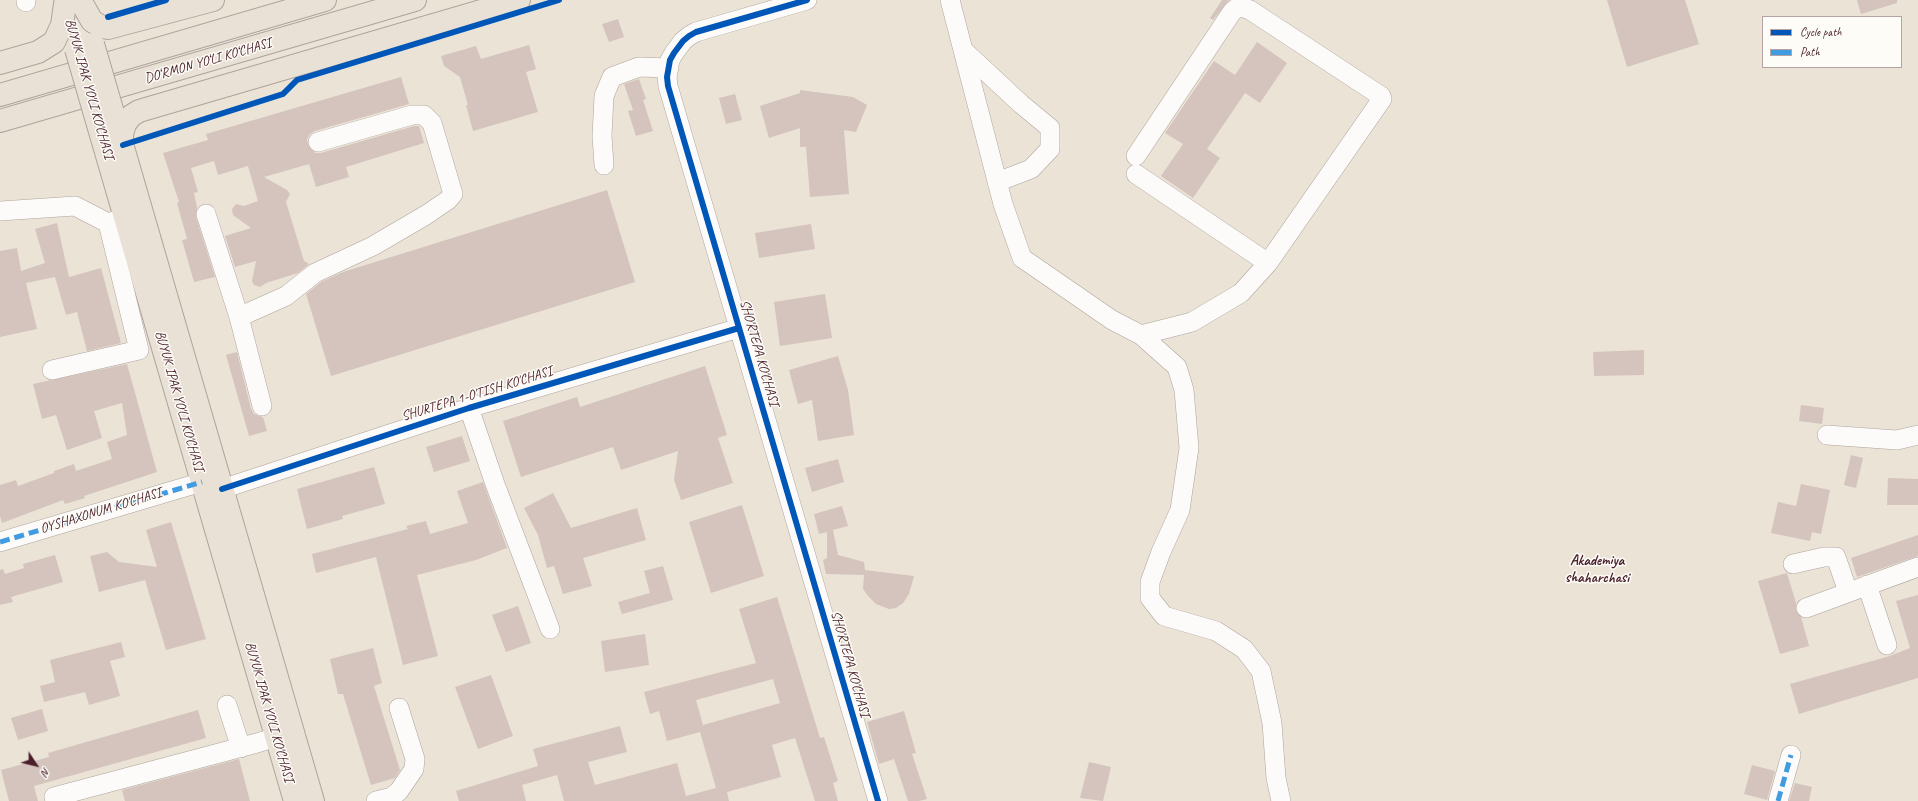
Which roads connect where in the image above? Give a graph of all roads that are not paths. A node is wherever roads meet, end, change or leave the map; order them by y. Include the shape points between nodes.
1 (213, 0) edge
2 (325, 0) edge
3 (415, 0) edge
4 (519, 0) edge
5 (807, 0) edge
6 (950, 0) edge
7 (72, 1) edge
8 (963, 50) junction
9 (0, 63) edge
10 (668, 68) junction
11 (0, 95) edge
12 (103, 108) junction
13 (0, 122) edge
14 (318, 142) dead end
15 (123, 145) junction
16 (604, 165) dead end
17 (998, 182) junction
18 (0, 211) edge
19 (206, 214) dead end
20 (117, 220) junction
21 (1268, 263) junction
22 (240, 317) junction
23 (740, 328) junction
24 (1141, 336) junction
25 (52, 370) dead end
26 (262, 406) dead end
27 (470, 408) junction
28 (1828, 435) dead end
29 (1918, 435) edge
30 (212, 485) junction
31 (0, 542) edge
32 (1793, 564) dead end
33 (1918, 567) edge
34 (1867, 585) junction
35 (1848, 592) junction
36 (1806, 608) dead end
37 (550, 629) dead end
38 (1887, 645) dead end
39 (227, 705) dead end
40 (399, 708) dead end
41 (276, 737) junction
42 (241, 748) junction
43 (1791, 755) dead end
44 (54, 797) dead end
45 (294, 801) edge
46 (312, 801) edge
47 (376, 801) edge
48 (878, 801) edge
49 (1281, 801) edge
50 (1778, 801) edge

1 - 7 main road via 108,28 92,21
2 - 11 main road, DO‘RMON YO‘LI KO‘CHASI
3 - 13 main road, DO‘RMON YO‘LI KO‘CHASI
4 - 15 main road via 139,111 125,124 122,134
5 - 10 street, SHO'RTEPA KO'CHASI via 696,32 678,46
6 - 8 street
7 - 9 main road via 54,42 38,52
7 - 12 main road, BUYUK IPAK YO'LI KO'CHASI, bridge
8 - 17 street
8 - 17 street via 1050,128 1050,149 1031,169
10 - 16 street via 639,67 612,77 604,96
10 - 23 street, SHO'RTEPA KO'CHASI via 668,86
12 - 15 main road, BUYUK IPAK YO'LI KO'CHASI
12 - 20 main road, BUYUK IPAK YO'LI KO'CHASI
14 - 22 street via 412,115 424,116 432,122 453,194 426,215 373,246 314,273 286,296
15 - 30 main road, BUYUK IPAK YO'LI KO'CHASI
17 - 24 street via 1022,258 1112,320
18 - 20 street via 75,206
19 - 22 street
20 - 25 street via 139,350
20 - 30 main road, BUYUK IPAK YO'LI KO'CHASI
21 - 21 street via 1136,165 1232,12 1239,6 1250,10 1382,99
21 - 24 street via 1242,293 1192,322
22 - 26 street
23 - 27 street, SHURTEPA 1-O'TISH KO'CHASI
23 - 48 street, SHO'RTEPA KO'CHASI
24 - 49 street via 1177,367 1184,390 1189,448 1180,510 1150,582 1150,598 1164,616 1216,631 1244,649 1261,671 1272,723 1276,778
27 - 30 street, SHURTEPA 1-O'TISH KO'CHASI
27 - 37 street via 495,484
28 - 29 street via 1896,440
30 - 31 street, OYSHAXONUM KO'CHASI
30 - 41 main road, BUYUK IPAK YO'LI KO'CHASI
30 - 46 main road, BUYUK IPAK YO'LI KO'CHASI
32 - 35 street via 1836,557
33 - 34 street
34 - 35 street
34 - 38 street
35 - 36 street
39 - 42 street
40 - 47 street via 415,759 414,768 398,791 392,796
41 - 42 street
41 - 45 main road, BUYUK IPAK YO'LI KO'CHASI
42 - 44 street
43 - 50 street

